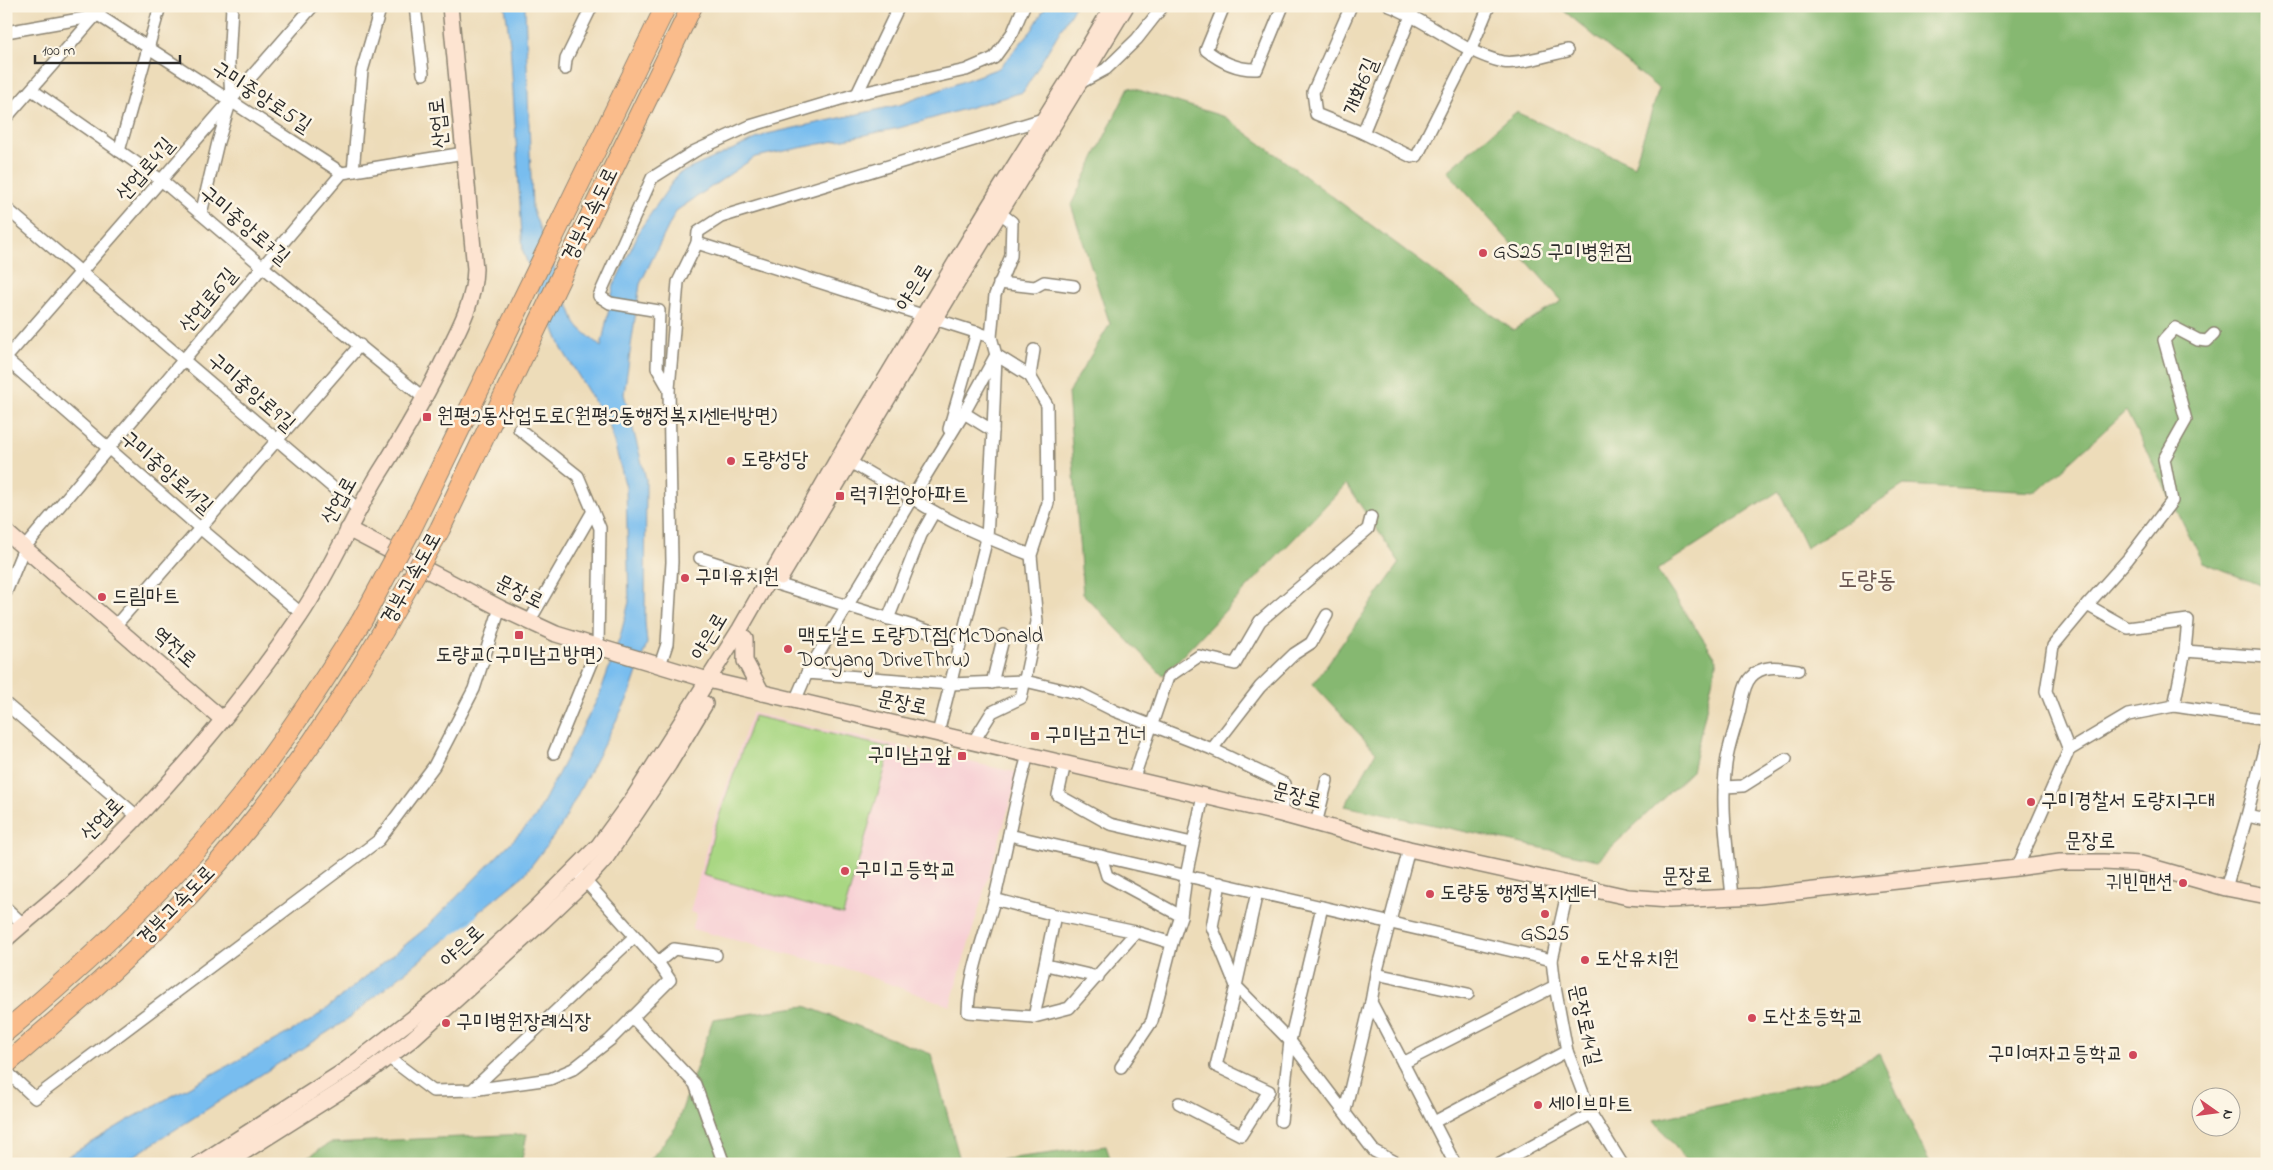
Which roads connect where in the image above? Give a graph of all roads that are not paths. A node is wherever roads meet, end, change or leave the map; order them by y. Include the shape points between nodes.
1 (84, 6) edge
2 (104, 6) edge
3 (160, 6) edge
4 (232, 6) edge
5 (313, 6) edge
6 (381, 6) edge
7 (415, 6) edge
8 (450, 6) edge
9 (592, 6) edge
10 (666, 6) edge
11 (692, 6) edge
12 (899, 6) edge
13 (1024, 6) edge
14 (1112, 6) edge
15 (1126, 6) edge
16 (1164, 6) edge
17 (1224, 6) edge
18 (1283, 6) edge
19 (1351, 6) edge
20 (1390, 6) edge
21 (1489, 6) edge
22 (1413, 11) edge
23 (98, 16) junction
24 (6, 32) edge
25 (149, 49) junction
26 (1471, 49) junction
27 (1567, 51) dead end
28 (565, 69) dead end
29 (423, 74) dead end
30 (1082, 82) junction
31 (32, 90) junction
32 (857, 94) junction
33 (231, 100) junction
34 (6, 118) edge
35 (1043, 119) junction
36 (1363, 133) junction
37 (119, 151) junction
38 (464, 152) junction
39 (348, 172) junction
40 (161, 180) junction
41 (6, 208) edge
42 (1000, 213) junction
43 (201, 214) junction
44 (697, 243) junction
45 (263, 267) junction
46 (81, 272) junction
47 (999, 284) junction
48 (1074, 286) dead end
49 (930, 316) junction
50 (977, 332) junction
51 (2214, 334) dead end
52 (991, 337) junction
53 (360, 345) junction
54 (1034, 350) dead end
55 (996, 355) junction
56 (6, 358) edge
57 (184, 360) junction
58 (1030, 376) junction
59 (669, 389) junction
60 (426, 399) junction
61 (964, 413) junction
62 (519, 429) dead end
63 (993, 431) junction
64 (277, 440) junction
65 (946, 440) junction
66 (109, 448) junction
67 (850, 462) junction
68 (912, 498) junction
69 (358, 509) junction
70 (593, 511) junction
71 (934, 512) junction
72 (1371, 517) dead end
73 (200, 528) junction
74 (348, 529) junction
75 (6, 532) edge
76 (987, 538) junction
77 (24, 548) junction
78 (1031, 555) junction
79 (700, 558) dead end
80 (773, 582) junction
81 (6, 592) edge
82 (2087, 605) junction
83 (846, 606) junction
84 (500, 608) junction
85 (302, 614) junction
86 (1327, 615) dead end
87 (888, 619) junction
88 (529, 622) junction
89 (115, 626) junction
90 (1004, 635) dead end
91 (745, 638) junction
92 (961, 641) junction
93 (598, 646) junction
94 (2185, 650) junction
95 (2267, 657) edge
96 (660, 665) junction
97 (1798, 670) dead end
98 (807, 673) junction
99 (713, 681) junction
100 (1025, 681) junction
101 (992, 683) junction
102 (950, 684) junction
103 (762, 693) junction
104 (795, 701) junction
105 (6, 704) edge
106 (2174, 706) junction
107 (222, 718) junction
108 (2267, 720) edge
109 (1151, 726) junction
110 (938, 733) junction
111 (2267, 738) edge
112 (974, 741) junction
113 (1212, 749) junction
114 (2069, 750) junction
115 (554, 753) dead end
116 (1028, 755) junction
117 (1786, 759) dead end
118 (1064, 763) junction
119 (2263, 770) edge
120 (1133, 780) junction
121 (1327, 780) dead end
122 (1724, 787) junction
123 (1203, 796) junction
124 (1281, 814) junction
125 (137, 816) junction
126 (2247, 816) junction
127 (2267, 820) edge
128 (1316, 824) junction
129 (1009, 834) junction
130 (1192, 843) junction
131 (1409, 849) junction
132 (1101, 856) junction
133 (2017, 868) junction
134 (581, 875) junction
135 (1186, 876) junction
136 (1220, 884) junction
137 (1569, 885) junction
138 (2226, 888) junction
139 (1258, 892) junction
140 (2267, 896) edge
141 (1732, 897) junction
142 (994, 899) junction
143 (1322, 907) junction
144 (6, 908) edge
145 (1055, 916) junction
146 (1181, 916) junction
147 (1390, 923) junction
148 (23, 924) junction
149 (1136, 932) junction
150 (634, 937) junction
151 (6, 939) edge
152 (1172, 943) junction
153 (716, 955) dead end
154 (1552, 960) junction
155 (658, 962) junction
156 (1046, 965) junction
157 (1376, 974) junction
158 (1098, 977) junction
159 (1236, 986) junction
160 (1555, 986) junction
161 (1468, 994) dead end
162 (1371, 1002) junction
163 (632, 1017) junction
164 (1034, 1017) junction
165 (8, 1030) edge
166 (1290, 1042) junction
167 (1566, 1051) junction
168 (388, 1057) junction
169 (1403, 1063) junction
170 (6, 1064) edge
171 (1121, 1067) dead end
172 (6, 1071) edge
173 (472, 1090) junction
174 (1269, 1091) junction
175 (1282, 1100) junction
176 (1179, 1103) dead end
177 (1344, 1111) junction
178 (1591, 1114) junction
179 (1281, 1121) dead end
180 (1434, 1122) junction
181 (199, 1164) edge
182 (225, 1164) edge
183 (724, 1164) edge
184 (1399, 1164) edge
185 (1454, 1164) edge
186 (1500, 1164) edge
187 (1622, 1164) edge

1 - 23 street, 구미중앙로5길
2 - 23 street
3 - 25 street
4 - 33 street
5 - 33 street, 산업로4길
6 - 39 street via 362,71
7 - 29 street
8 - 38 street, 산업로
9 - 28 street via 566,59
10 - 165 highway, 경부고속도로, bridge via 415,520 362,620 327,677 227,814 171,878 101,947
11 - 170 highway, 경부고속도로, bridge via 440,529 350,686 306,750 213,869 124,961
12 - 32 street
13 - 32 street via 1013,32 994,58 966,70
14 - 35 street, 야은로
15 - 30 street, 야은로
16 - 30 street via 1137,40 1106,69
17 - 18 street via 1206,50 1218,60 1246,70 1257,69
19 - 36 street via 1312,92 1316,114
20 - 22 street
21 - 26 street
22 - 26 street
22 - 36 street, 개화6길
23 - 24 street
23 - 25 street, 구미중앙로5길
23 - 31 street
25 - 33 street, 구미중앙로5길
25 - 37 street
26 - 27 street via 1505,62
26 - 36 street, 개화6길 via 1414,156
30 - 42 street, 야은로
31 - 34 street
31 - 37 street, 구미중앙로7길
32 - 59 street via 750,126 695,151 652,178 599,296 610,303 658,310 657,368
33 - 39 street, 구미중앙로5길
33 - 40 street, 산업로4길
33 - 43 street
35 - 44 street via 721,217 698,232
35 - 49 street, 야은로
37 - 40 street, 구미중앙로7길
38 - 39 street
38 - 60 street, 산업로 via 474,286 467,312
39 - 45 street, 산업로6길
40 - 43 street, 구미중앙로7길
40 - 46 street, 산업로4길
41 - 46 street, 구미중앙로9길
42 - 47 street via 1012,222 1011,256
42 - 49 street, 야은로
43 - 45 street, 구미중앙로7길
44 - 49 street
44 - 59 street via 678,282
45 - 53 street, 구미중앙로7길
45 - 57 street, 산업로6길
46 - 56 street, 산업로4길
46 - 57 street, 구미중앙로9길
47 - 48 street via 1035,287 1044,282
47 - 52 street
49 - 50 street
49 - 67 street, 야은로
49 - 80 street, 야은로
50 - 52 street
50 - 65 street
51 - 82 street via 2207,341 2198,340 2175,328 2164,340 2186,420 2164,460 2172,501 2128,560
52 - 55 street
53 - 60 street, 구미중앙로7길
53 - 64 street
54 - 58 street
55 - 58 street
55 - 61 street
55 - 63 street
56 - 66 street, 구미중앙로11길
57 - 64 street, 구미중앙로9길
57 - 66 street, 산업로6길
58 - 78 street via 1046,405 1048,503
59 - 96 street via 672,562 667,644
60 - 69 street, 산업로
61 - 63 street
61 - 65 street
62 - 70 street via 578,476
63 - 76 street
64 - 69 street, 구미중앙로9길
64 - 73 street
65 - 68 street
66 - 73 street, 구미중앙로11길
66 - 77 street, 산업로6길
67 - 68 street
67 - 80 street, 야은로
68 - 71 street
68 - 83 street
69 - 74 street, 산업로
70 - 88 street
70 - 93 street via 600,528
71 - 76 street
71 - 87 street via 921,535
72 - 109 street via 1368,529 1260,621 1235,664 1199,656 1168,677
73 - 85 street, 구미중앙로11길
73 - 89 street
74 - 84 street, 문장로
74 - 85 street, 산업로
75 - 77 street, 역전로
76 - 78 street
76 - 92 street
77 - 81 street, 산업로6길
77 - 89 street, 역전로
78 - 100 street via 1037,622
79 - 80 street
80 - 83 street
80 - 91 street, 야은로
80 - 99 street, 야은로
82 - 94 street via 2128,628 2188,620
82 - 114 street via 2053,646 2046,691
83 - 87 street
83 - 98 street
84 - 88 street, 문장로
84 - 172 street via 470,698 434,766 378,840 34,1098
85 - 107 street, 산업로 via 273,656
86 - 113 street via 1311,643 1294,654 1260,687
87 - 92 street
88 - 93 street, 문장로
89 - 107 street, 역전로
90 - 101 street
91 - 99 street, 야은로
91 - 103 street via 746,662
92 - 102 street
93 - 96 street, 문장로
93 - 115 street
94 - 95 street
94 - 106 street
96 - 99 street, 문장로
97 - 122 street via 1768,667 1750,677 1726,763
98 - 102 street
98 - 104 street
99 - 103 street, 문장로
99 - 134 street, 야은로
100 - 101 street
100 - 109 street via 1082,694
100 - 112 street via 1021,698 992,712
101 - 102 street
102 - 110 street
103 - 104 street, 문장로
104 - 110 street, 문장로
105 - 125 street
106 - 108 street
106 - 114 street via 2128,715
107 - 125 street, 산업로
109 - 113 street
109 - 120 street
110 - 112 street, 문장로
111 - 119 street
112 - 116 street, 문장로
113 - 124 street via 1286,784
114 - 133 street
116 - 118 street, 문장로
116 - 129 street
117 - 122 street via 1743,786
118 - 120 street, 문장로
118 - 130 street via 1058,795 1110,824
119 - 126 street
120 - 123 street, 문장로
121 - 128 street
122 - 141 street
123 - 124 street, 문장로
123 - 130 street
124 - 128 street, 문장로
125 - 148 street, 산업로 via 69,885
126 - 127 street
126 - 138 street
128 - 131 street, 문장로
129 - 132 street
129 - 142 street
130 - 135 street
131 - 137 street, 문장로
131 - 147 street
132 - 135 street
132 - 146 street via 1107,876
133 - 138 street, 문장로 via 2060,862 2141,864
133 - 141 street, 문장로
134 - 150 street
134 - 168 street, 야은로 via 544,921
134 - 181 street, 야은로 via 380,1045
135 - 136 street
135 - 146 street
136 - 139 street
136 - 159 street via 1212,927
137 - 141 street, 문장로 via 1628,897 1669,900
137 - 154 street, 문장로14길
138 - 140 street, 문장로
139 - 143 street
139 - 159 street
142 - 145 street
142 - 164 street via 968,993 968,1012
143 - 147 street
143 - 166 street
144 - 148 street
145 - 149 street
145 - 156 street
146 - 152 street
147 - 154 street
147 - 157 street
148 - 151 street, 산업로
149 - 152 street
149 - 158 street
150 - 155 street
150 - 173 street
152 - 171 street via 1152,1021
153 - 155 street via 674,949
154 - 160 street, 문장로14길
155 - 163 street via 670,980
156 - 158 street
156 - 164 street
157 - 161 street
157 - 162 street
158 - 164 street via 1069,1008
159 - 166 street
159 - 174 street via 1216,1066
160 - 167 street, 문장로14길
160 - 169 street
162 - 169 street
162 - 177 street
163 - 173 street via 573,1070 550,1079
163 - 183 street via 695,1084
166 - 175 street
166 - 177 street
167 - 178 street, 문장로14길
167 - 180 street
168 - 173 street via 433,1091
168 - 182 street, 야은로 via 358,1080
169 - 180 street
174 - 175 street
174 - 176 street via 1241,1135
175 - 179 street
177 - 184 street via 1374,1151
178 - 186 street
178 - 187 street, 문장로14길
180 - 185 street

